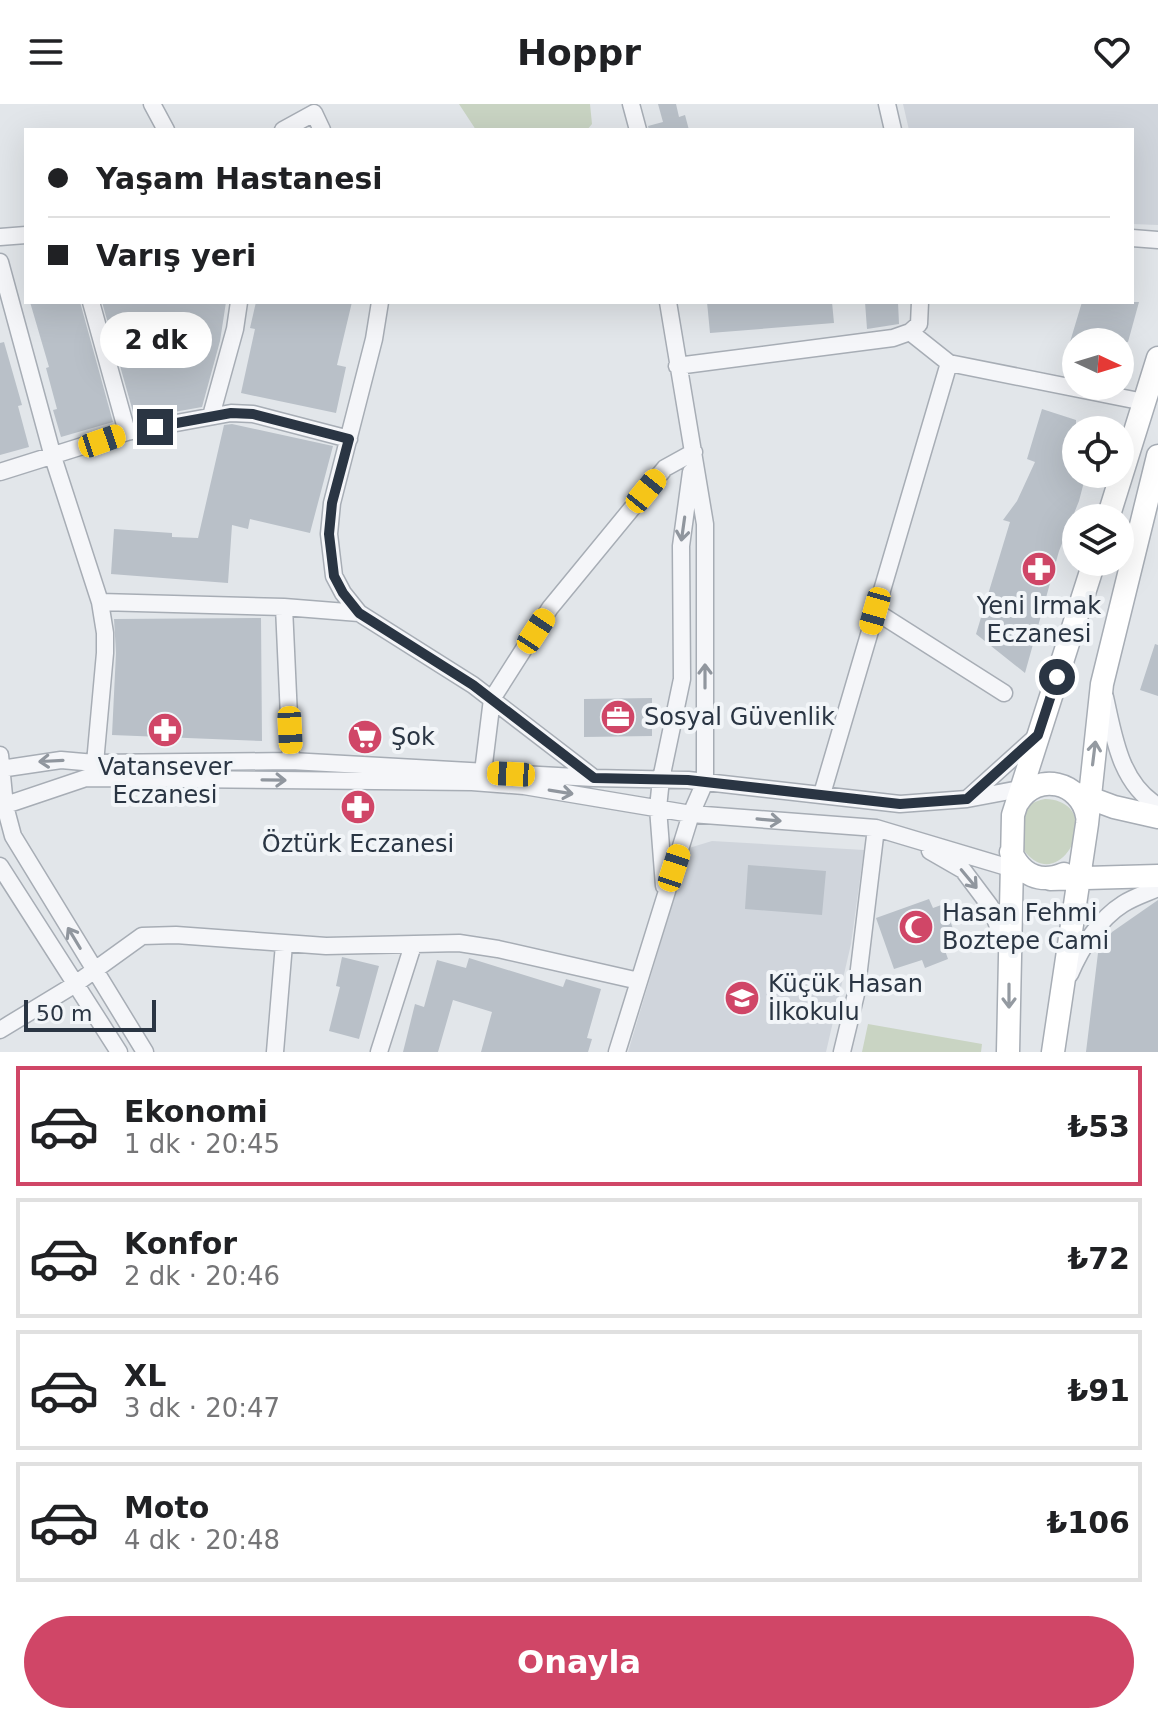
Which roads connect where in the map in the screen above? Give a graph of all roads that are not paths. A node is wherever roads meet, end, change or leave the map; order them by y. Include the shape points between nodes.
1 (152, 104) edge
2 (631, 104) edge
3 (887, 104) edge
4 (165, 128) edge
5 (287, 128) edge
6 (321, 128) edge
7 (637, 128) edge
8 (893, 128) edge
9 (24, 235) edge
10 (0, 237) edge
11 (1134, 238) edge
12 (1158, 240) edge
13 (0, 262) edge
14 (92, 304) edge
15 (239, 304) edge
16 (380, 304) edge
17 (668, 304) edge
18 (920, 304) edge
19 (910, 332) junction
20 (1158, 358) edge
21 (949, 363) junction
22 (677, 366) junction
23 (1144, 402) junction
24 (211, 416) junction
25 (127, 432) junction
26 (349, 439) junction
27 (694, 452) junction
28 (1158, 456) edge
29 (53, 457) junction
30 (0, 472) edge
31 (1112, 504) edge
32 (1089, 576) edge
33 (100, 602) junction
34 (284, 607) junction
35 (875, 611) junction
36 (359, 613) junction
37 (1102, 684) junction
38 (1004, 693) dead end
39 (492, 699) junction
40 (1038, 735) junction
41 (291, 761) junction
42 (95, 763) junction
43 (1, 764) edge
44 (483, 772) junction
45 (594, 778) junction
46 (661, 779) junction
47 (705, 782) junction
48 (1026, 793) junction
49 (822, 794) junction
50 (1082, 795) junction
51 (967, 799) junction
52 (2, 806) edge
53 (1158, 806) edge
54 (658, 808) junction
55 (691, 814) junction
56 (1158, 817) edge
57 (876, 828) junction
58 (1086, 834) junction
59 (905, 836) junction
60 (1016, 864) junction
61 (0, 866) edge
62 (1158, 876) edge
63 (1050, 879) junction
64 (1079, 879) junction
65 (1158, 888) edge
66 (665, 895) junction
67 (284, 944) junction
68 (413, 945) junction
69 (1009, 954) junction
70 (94, 970) junction
71 (639, 981) junction
72 (74, 985) junction
73 (1063, 990) junction
74 (0, 1030) edge
75 (119, 1052) edge
76 (145, 1052) edge
77 (275, 1052) edge
78 (379, 1052) edge
79 (617, 1052) edge
80 (842, 1052) edge
81 (1008, 1052) edge
82 (1053, 1052) edge

1 - 4 street
2 - 7 street
3 - 8 street
5 - 6 street via 314,113
9 - 10 street
11 - 12 street
13 - 29 street
14 - 25 street
15 - 24 street
16 - 26 street
17 - 22 street
18 - 19 street via 919,324
19 - 21 street
19 - 22 street
20 - 23 main road
21 - 23 street
21 - 35 street
22 - 27 street
23 - 31 main road
24 - 25 street
24 - 26 street via 253,414
25 - 29 street
26 - 36 street via 332,503 330,556 334,576
27 - 39 street via 665,468 550,608
27 -> 46 street via 681,546 682,679
47 -> 27 street via 705,524
28 - 37 main road
29 - 30 street
29 - 33 street
32 - 40 main road
33 - 34 street
33 - 42 street via 105,653
34 - 36 street
34 - 41 street
35 - 38 street
35 - 49 street
36 - 39 street
50 -> 37 main road
37 - 53 street via 1115,746 1133,786
39 - 44 street
39 - 45 street
40 - 48 main road
40 - 51 street
41 - 42 street
41 - 44 street
42 -> 43 street
43 - 52 street
44 - 45 street
45 - 46 street
46 - 47 street
46 - 54 street
47 - 49 street
47 - 55 street
48 - 50 main road via 1064,786
48 - 51 street
48 - 60 main road
49 - 51 street via 900,804
50 - 56 main road
50 - 58 main road
52 -> 54 street via 86,778 101,778 472,782
70 -> 52 street via 13,836
54 - 55 street
54 - 66 street
55 -> 57 street
55 - 66 street
57 - 59 street
57 - 80 street via 856,994
58 - 63 main road via 1073,868
58 - 64 main road
59 - 60 street
59 -> 69 street via 963,870 990,906
60 - 63 main road via 1037,878
60 - 69 main road
61 - 72 street
62 - 64 main road
63 - 64 main road
64 - 73 main road
65 - 73 street via 1109,915 1080,951
66 - 71 street
67 - 68 street
67 - 70 street via 142,936
67 - 77 street
68 - 71 street via 459,943 498,949
68 - 78 street
69 -> 81 main road
70 - 72 street
70 - 76 street
71 - 79 street
72 - 74 street
72 - 75 street
73 - 82 main road

